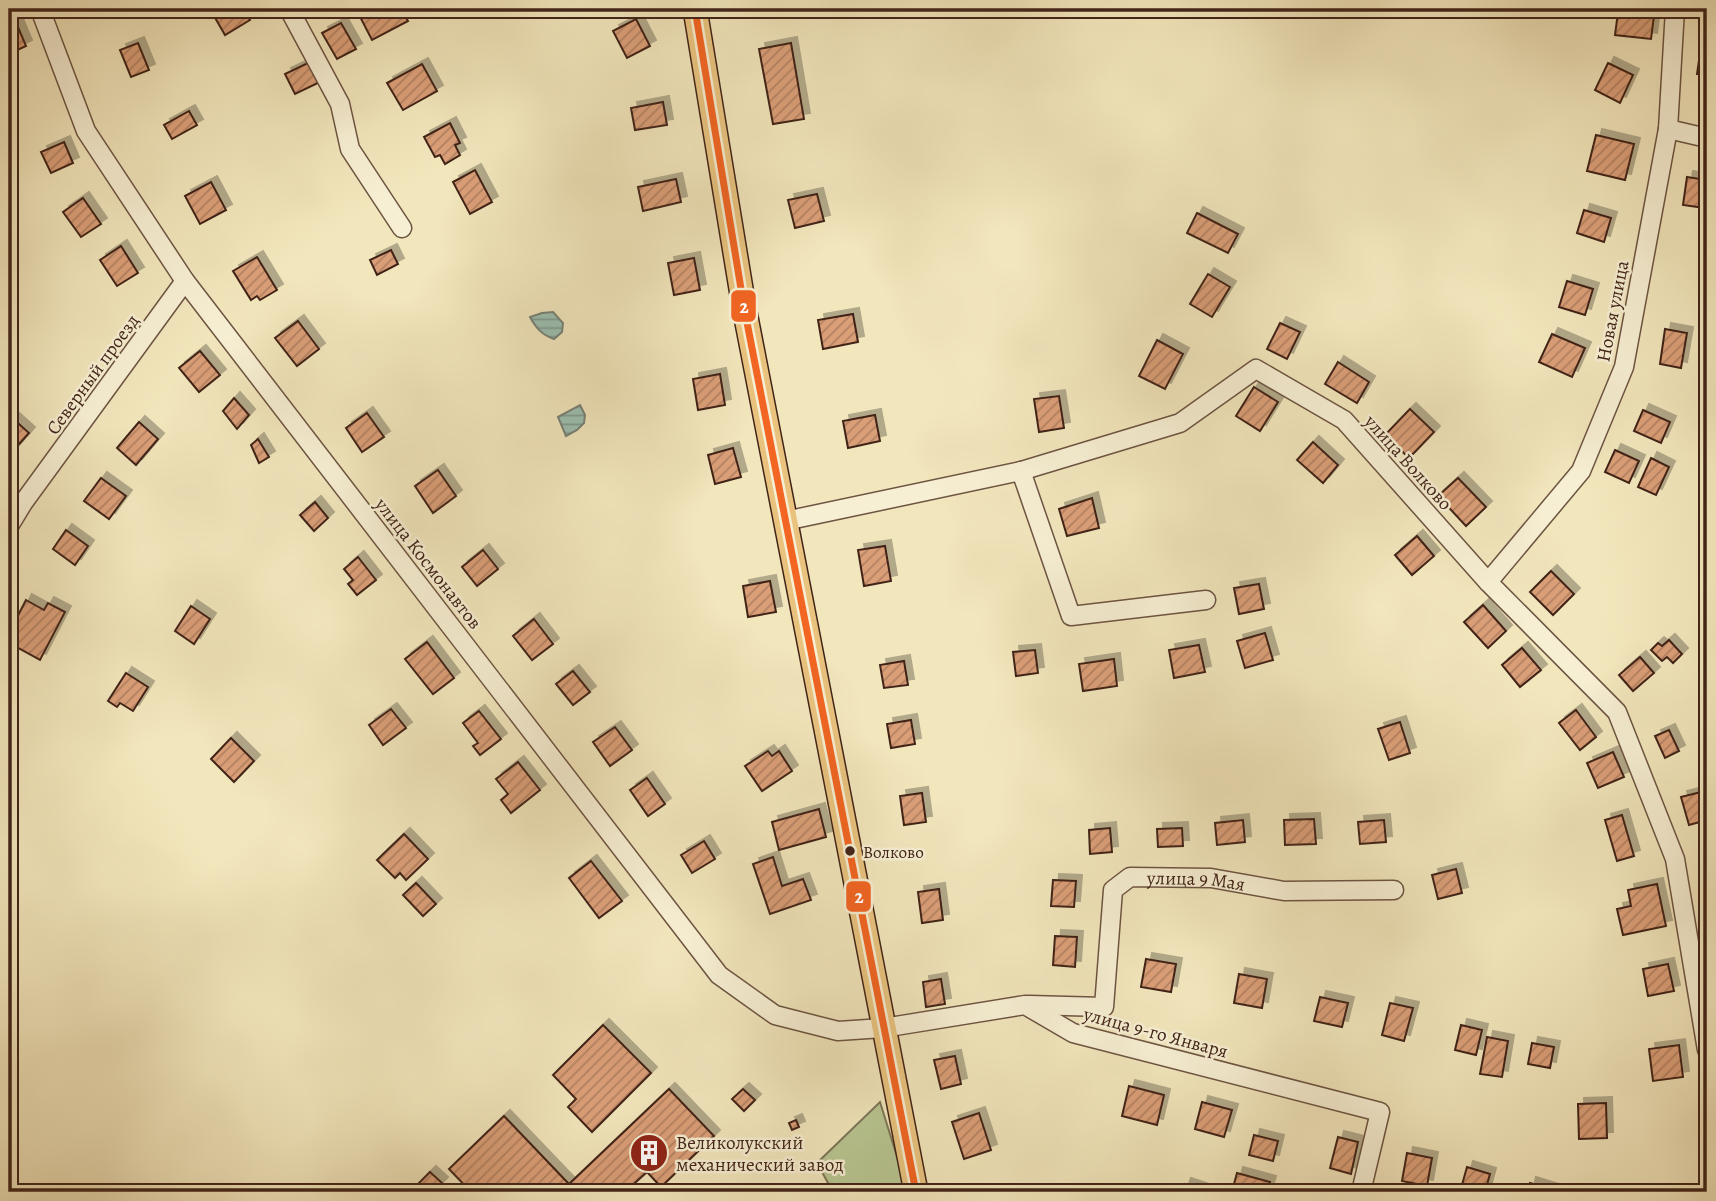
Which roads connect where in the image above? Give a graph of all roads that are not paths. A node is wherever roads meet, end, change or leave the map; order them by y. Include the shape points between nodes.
1 (40, 9) edge
2 (289, 9) edge
3 (695, 9) edge
4 (1675, 9) edge
5 (1668, 129) junction
6 (1707, 138) edge
7 (402, 228) dead end
8 (185, 281) junction
9 (1021, 471) junction
10 (785, 521) junction
11 (9, 526) edge
12 (1488, 582) junction
13 (1206, 600) dead end
14 (1394, 890) dead end
15 (1026, 1005) junction
16 (882, 1023) junction
17 (1707, 1050) edge
18 (916, 1192) edge
19 (1361, 1192) edge

1 - 8 street, улица Космонавтов via 86,131
2 - 7 street via 340,104 350,149
3 - 10 main road
4 - 5 street, Новая улица
5 - 6 street
5 - 12 street, Новая улица via 1624,367 1581,471
8 - 11 street, Северный проезд
8 - 16 street, улица Космонавтов via 719,975 775,1016 838,1031
9 - 10 street, улица Волково
9 - 12 street, улица Волково via 1180,423 1256,369 1344,420
9 - 13 street via 1071,616
10 - 16 main road
12 - 17 street, улица Волково via 1617,712 1675,859
14 - 15 street, улица 9 Мая via 1284,891 1211,878 1130,877 1113,890 1104,1007
15 - 16 street
15 - 19 street, улица 9-го Января via 1073,1033 1380,1112
16 - 18 main road

